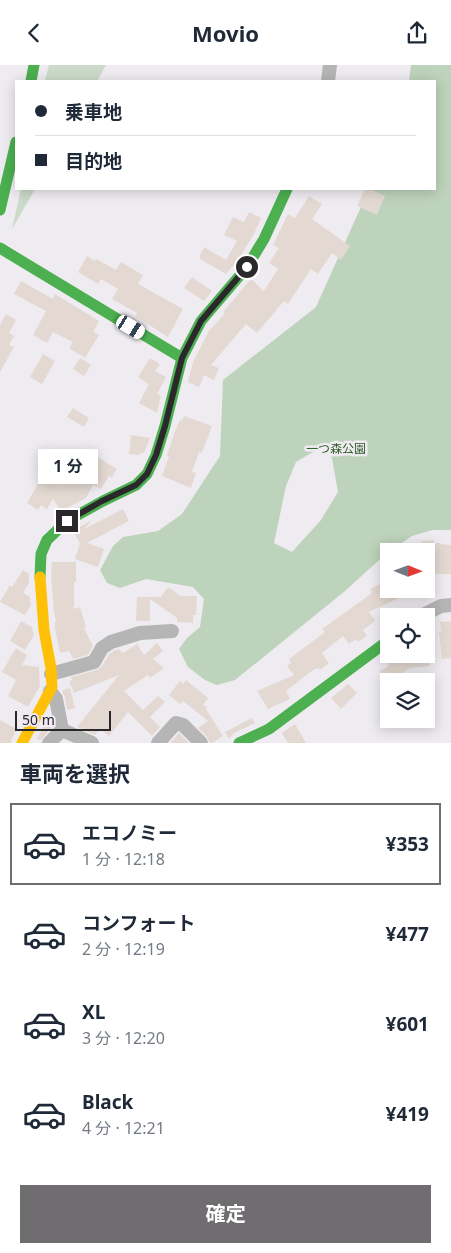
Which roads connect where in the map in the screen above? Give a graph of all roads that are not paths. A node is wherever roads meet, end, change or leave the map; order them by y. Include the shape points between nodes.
1 (34, 65) edge
2 (330, 65) edge
3 (31, 80) edge
4 (328, 80) edge
5 (15, 146) edge
6 (287, 190) edge
7 (0, 209) edge
8 (0, 248) edge
9 (182, 358) junction
10 (451, 605) edge
11 (435, 609) edge
12 (172, 631) dead end
13 (380, 647) edge
14 (51, 674) junction
15 (50, 691) junction
16 (62, 729) junction
17 (22, 743) edge
18 (49, 743) edge
19 (92, 743) edge
20 (158, 743) edge
21 (201, 743) edge
22 (239, 743) edge

1 - 3 street
2 - 4 street
5 - 7 street
6 - 9 street via 247,267 201,321
8 - 9 street
9 - 14 street via 156,455 147,474 136,485 67,521 47,540 40,554 44,630
10 - 11 street
12 - 14 street via 140,633 111,642 102,648 94,662
13 - 22 street via 269,729
14 - 15 street
15 - 16 street via 56,699
15 - 17 street
16 - 18 street
16 - 19 street
20 - 21 street via 176,723 184,725

